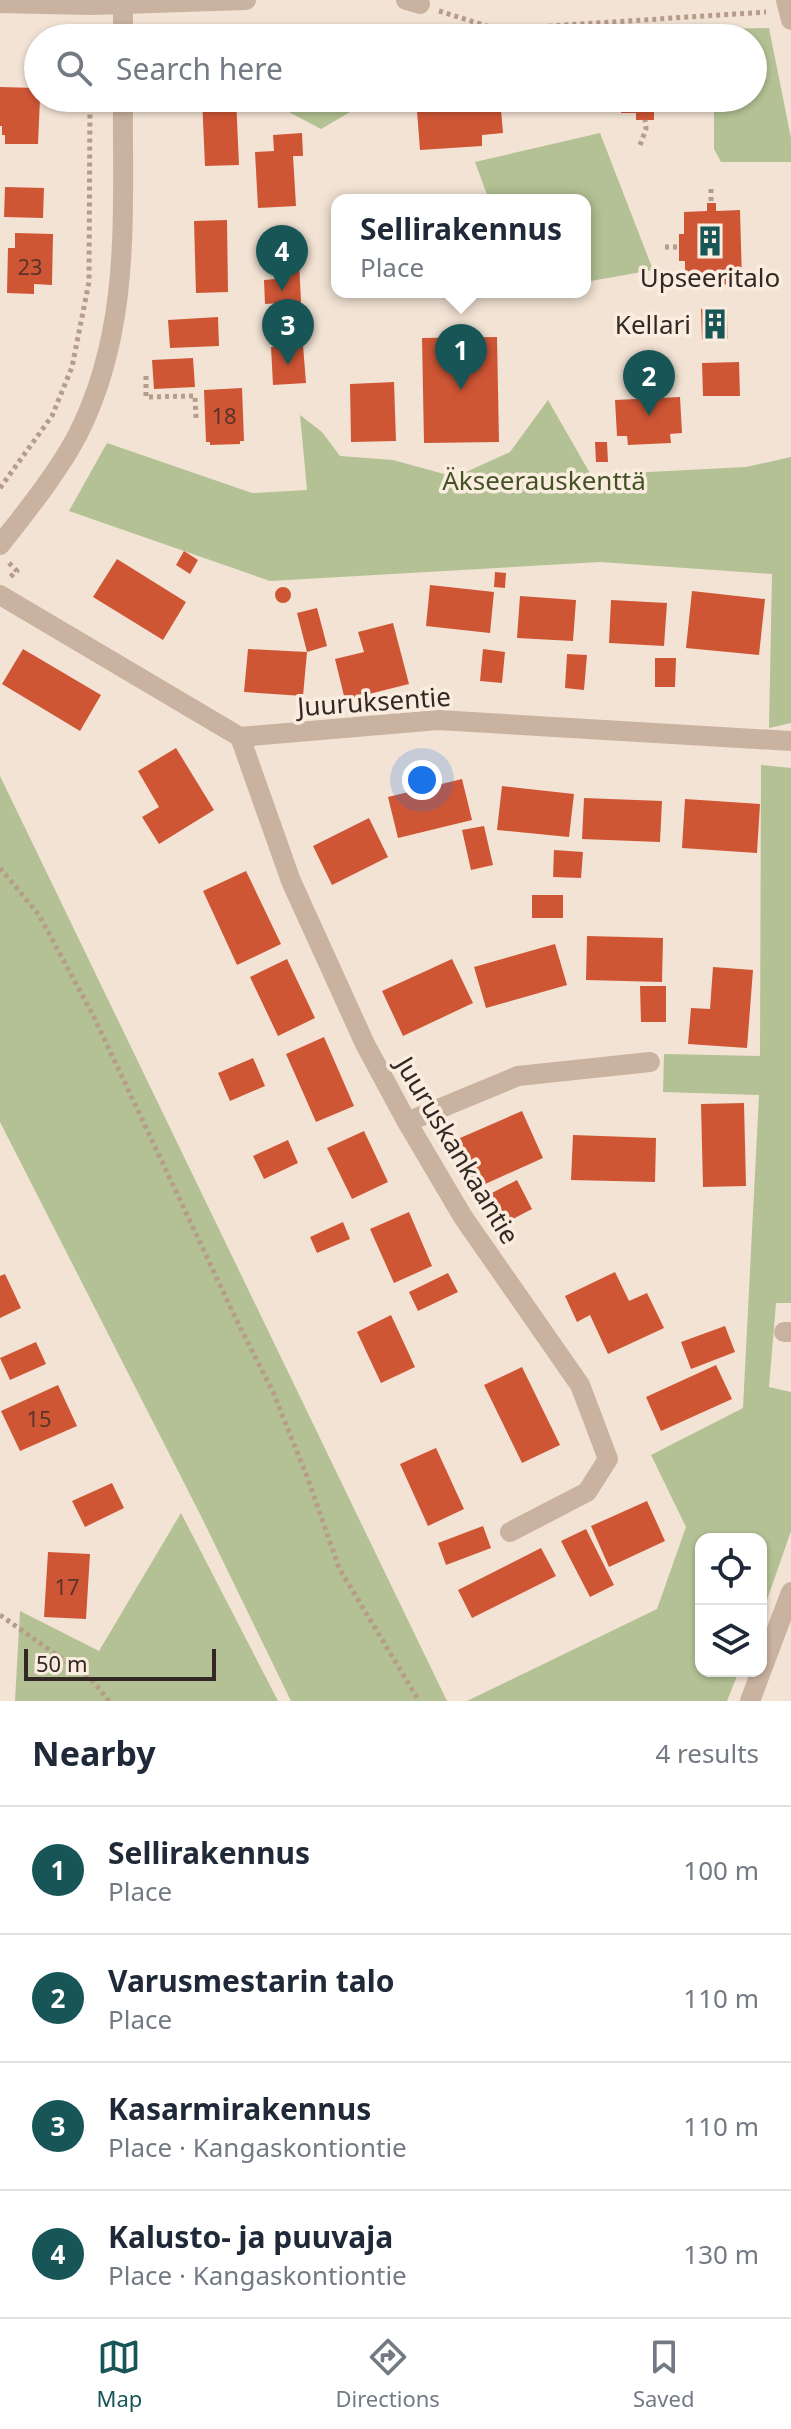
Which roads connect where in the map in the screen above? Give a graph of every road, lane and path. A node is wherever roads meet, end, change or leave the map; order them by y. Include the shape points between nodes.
1 (246, 0) edge
2 (124, 2) edge
3 (413, 2) edge
4 (0, 3) edge
5 (788, 10) edge
6 (123, 24) edge
7 (478, 24) edge
8 (580, 24) edge
9 (90, 112) edge
10 (123, 112) edge
11 (645, 120) dead end
12 (640, 145) dead end
13 (711, 189) dead end
14 (711, 203) dead end
15 (665, 247) dead end
16 (679, 247) dead end
17 (146, 376) dead end
18 (196, 418) dead end
19 (0, 488) edge
20 (0, 545) edge
21 (0, 555) edge
22 (0, 587) edge
23 (0, 595) edge
24 (240, 737) junction
25 (791, 741) edge
26 (0, 868) edge
27 (650, 1062) dead end
28 (407, 1122) junction
29 (510, 1532) dead end
30 (791, 1592) edge
31 (0, 1615) edge
32 (109, 1701) edge
33 (419, 1701) edge
34 (750, 1701) edge

1 - 2 street
2 - 4 street
2 - 6 street
3 - 7 path
5 - 8 path
9 - 19 path via 89,282 72,367 52,416
10 - 20 street via 122,249 109,355 77,435
11 - 12 path
13 - 14 path
15 - 16 path
17 - 18 path via 146,397 195,396
21 - 22 path via 17,571
23 - 24 street
24 - 25 street, Juuruksentie via 438,720
24 - 28 street, Juuruskankaantie via 291,881 365,1044
26 - 33 path via 39,915 93,1015 273,1392 339,1568
27 - 28 street via 518,1076
28 - 29 street, Juuruskankaantie via 463,1217 580,1385 608,1459 587,1492
30 - 34 street
31 - 32 path via 91,1679

